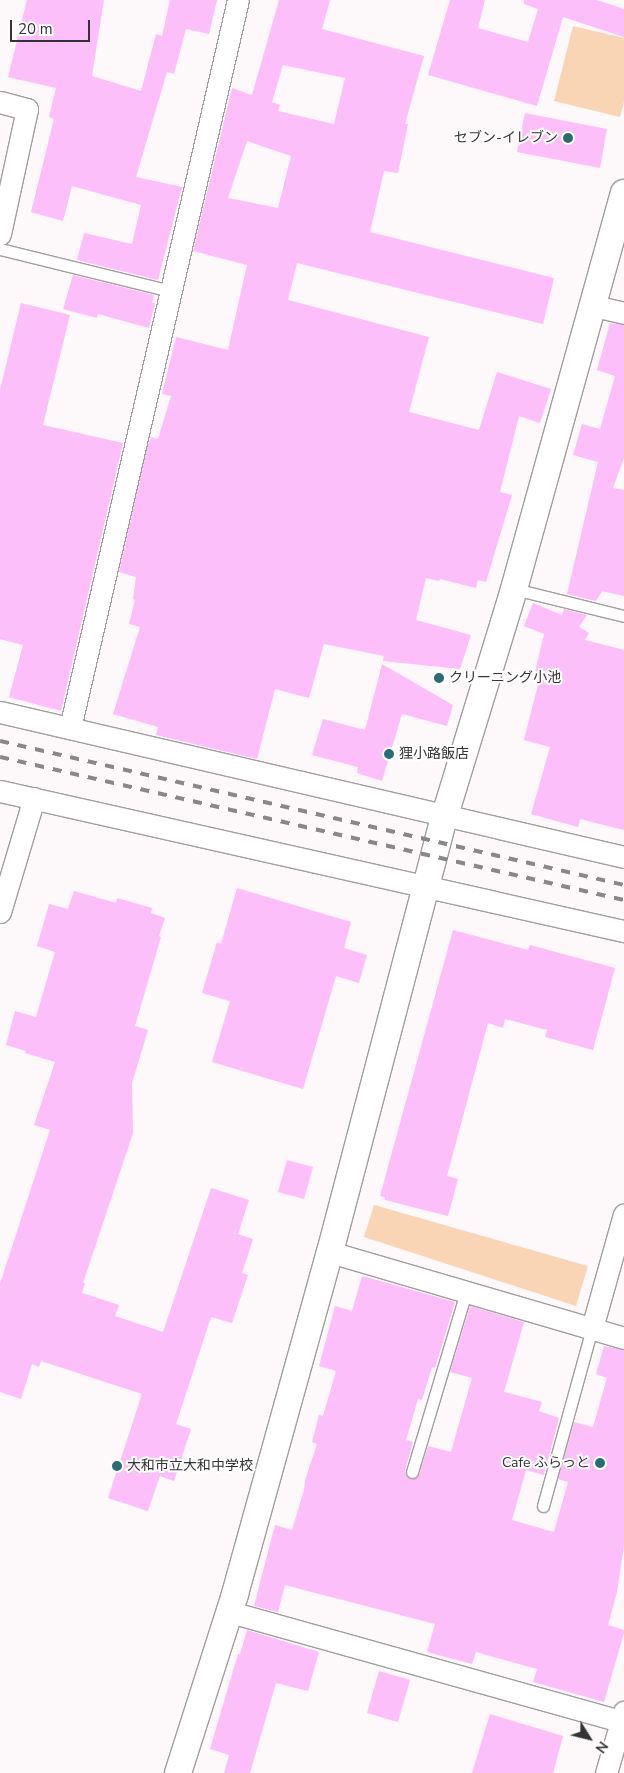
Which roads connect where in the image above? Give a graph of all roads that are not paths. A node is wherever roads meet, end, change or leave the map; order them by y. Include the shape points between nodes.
1 (238, 0) edge
2 (0, 102) edge
3 (624, 193) edge
4 (0, 234) edge
5 (0, 249) edge
6 (171, 291) junction
7 (594, 306) junction
8 (624, 313) edge
9 (514, 589) junction
10 (624, 616) edge
11 (0, 712) edge
12 (70, 728) junction
13 (0, 791) edge
14 (34, 798) junction
15 (445, 815) junction
16 (624, 856) edge
17 (427, 887) junction
18 (0, 912) edge
19 (624, 931) edge
20 (624, 1214) edge
21 (330, 1252) junction
22 (466, 1292) junction
23 (592, 1328) junction
24 (624, 1338) edge
25 (412, 1472) dead end
26 (543, 1506) dead end
27 (230, 1612) junction
28 (623, 1719) edge
29 (178, 1773) edge
30 (606, 1773) edge

1 - 6 street
2 - 4 street via 27,108
3 - 7 street
5 - 6 lane
6 - 12 street
7 - 8 street
7 - 9 street
9 - 10 lane
9 - 15 street
11 - 12 street
12 - 15 street
13 - 14 street
14 - 17 street
14 - 18 street
15 - 16 street
15 - 17 street
17 - 19 street
17 - 21 street
20 - 23 street
21 - 22 street
21 - 27 street
22 - 23 street
22 - 25 lane
23 - 24 street
23 - 26 lane
27 - 28 street
27 - 29 street
28 - 30 street

